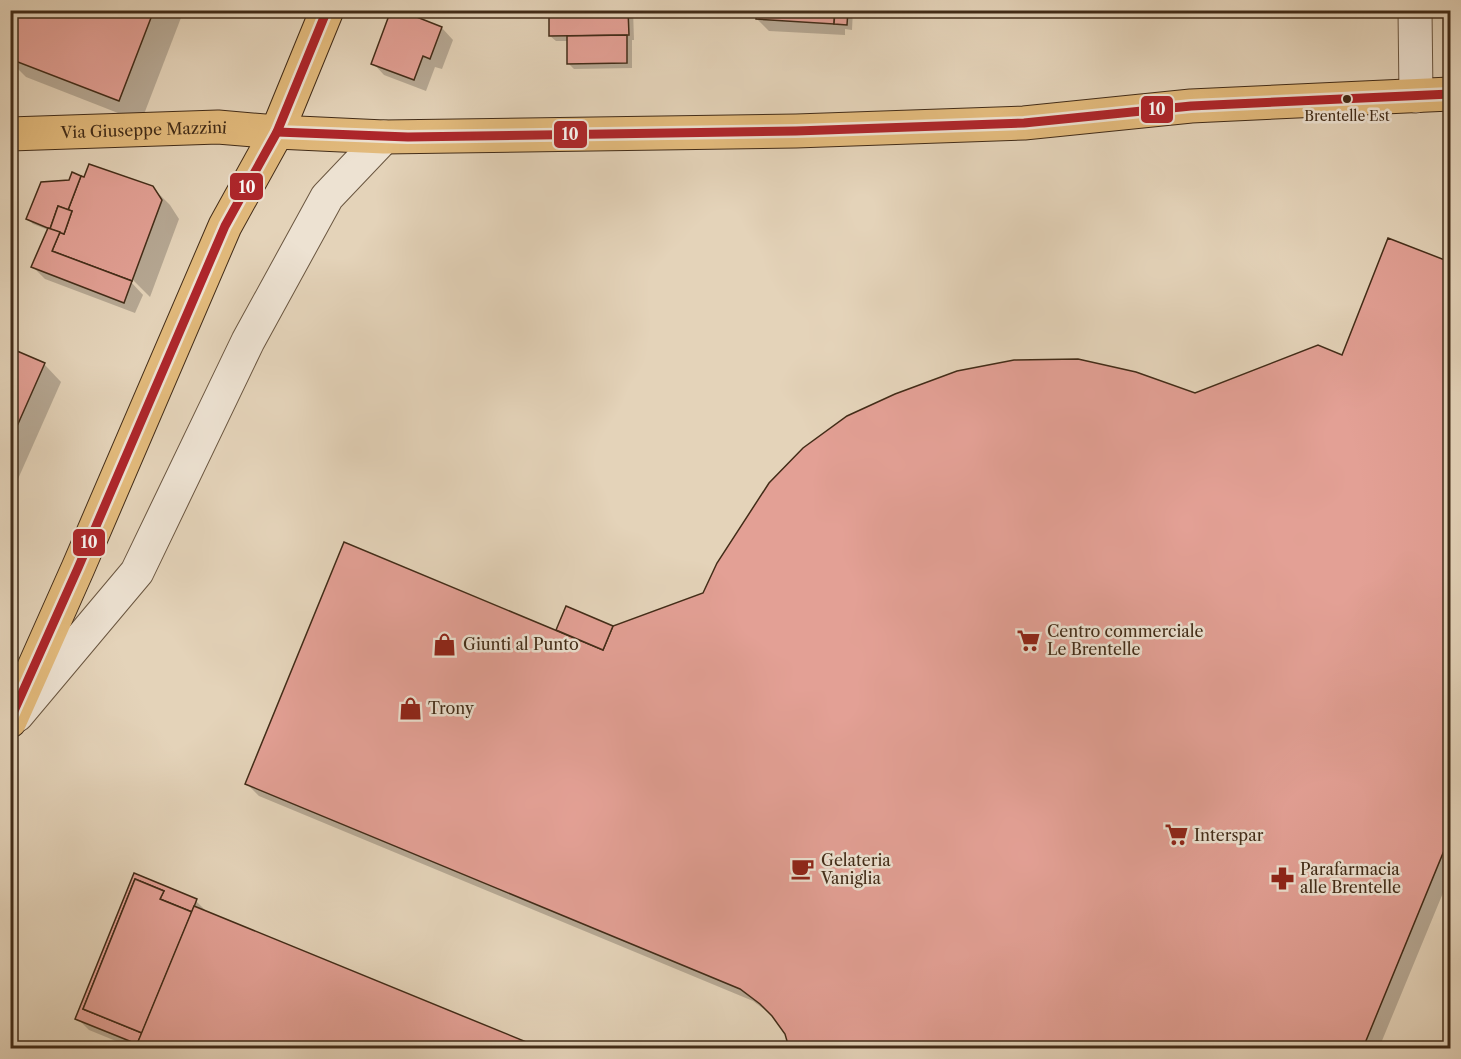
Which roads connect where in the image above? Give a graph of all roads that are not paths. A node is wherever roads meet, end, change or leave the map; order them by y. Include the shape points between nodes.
1 (327, 10) edge
2 (1415, 10) edge
3 (1450, 94) edge
4 (1416, 96) junction
5 (277, 132) junction
6 (10, 134) edge
7 (384, 137) junction
8 (10, 722) edge

1 - 5 main road
2 - 4 street
3 - 4 main road, Via Giuseppe Mazzini
4 - 7 main road, Via Giuseppe Mazzini via 1191,106 1024,123 796,131
5 - 6 main road, Via Giuseppe Mazzini via 218,127
5 - 7 main road, Via Giuseppe Mazzini
5 - 8 main road via 225,226
7 - 8 street via 327,197 248,341 137,572

